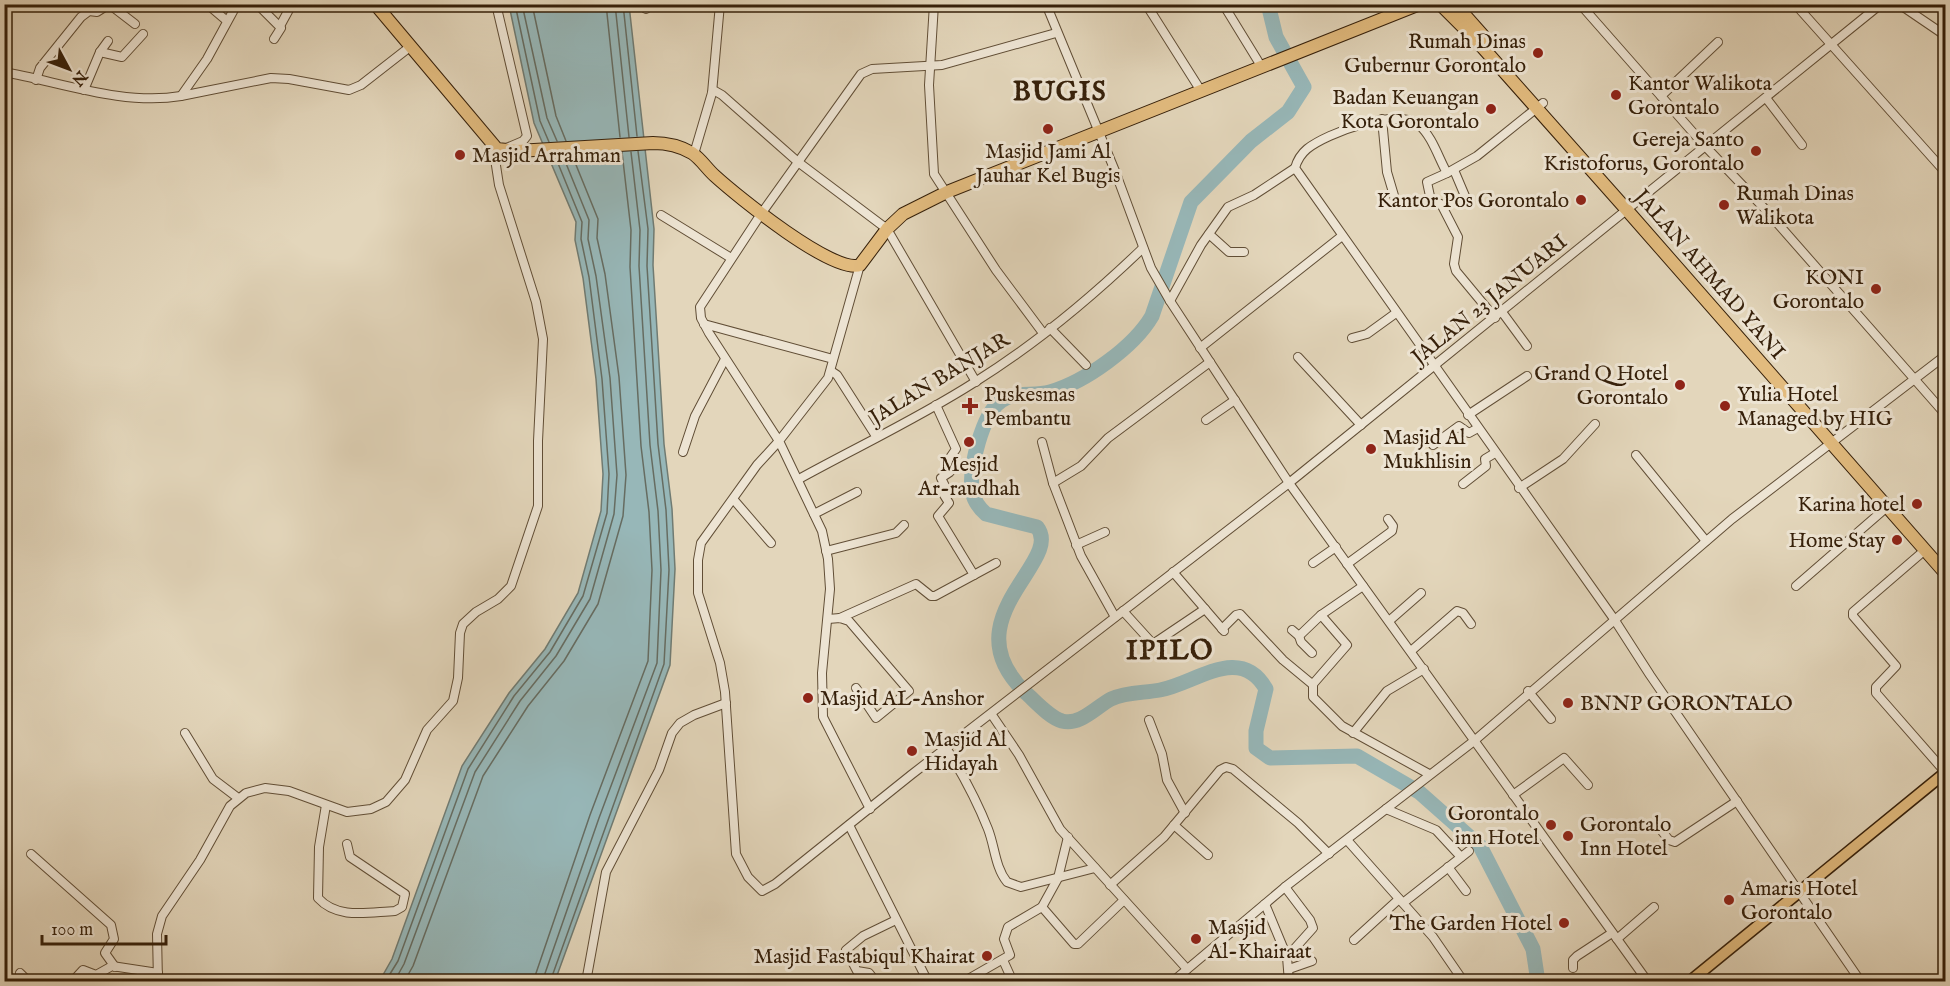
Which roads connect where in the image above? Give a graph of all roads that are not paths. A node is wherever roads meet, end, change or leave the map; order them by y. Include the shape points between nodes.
1 (207, 4) edge
2 (237, 4) edge
3 (257, 4) edge
4 (292, 4) edge
5 (375, 4) edge
6 (496, 4) edge
7 (720, 4) edge
8 (934, 4) edge
9 (1046, 4) edge
10 (1146, 4) edge
11 (1223, 4) edge
12 (1420, 4) edge
13 (1440, 4) edge
14 (1455, 4) edge
15 (1580, 4) edge
16 (1795, 4) edge
17 (1881, 4) edge
18 (1899, 4) edge
19 (109, 5) edge
20 (227, 21) junction
21 (135, 24) dead end
22 (280, 26) junction
23 (1056, 33) junction
24 (143, 34) dead end
25 (1946, 36) edge
26 (274, 39) dead end
27 (108, 41) dead end
28 (1718, 42) dead end
29 (411, 46) junction
30 (1832, 46) junction
31 (100, 52) junction
32 (1258, 61) dead end
33 (929, 66) junction
34 (4, 72) edge
35 (36, 80) junction
36 (84, 90) junction
37 (1200, 90) junction
38 (712, 93) junction
39 (181, 96) junction
40 (1661, 96) junction
41 (1766, 98) junction
42 (1540, 106) junction
43 (1382, 119) junction
44 (1099, 131) junction
45 (1704, 145) junction
46 (1802, 145) dead end
47 (497, 148) junction
48 (694, 154) junction
49 (798, 162) junction
50 (1295, 168) junction
51 (1450, 172) junction
52 (1946, 174) edge
53 (946, 192) junction
54 (1465, 196) dead end
55 (1395, 199) dead end
56 (1630, 207) junction
57 (761, 214) junction
58 (661, 215) dead end
59 (887, 229) junction
60 (1209, 234) junction
61 (1342, 236) junction
62 (1143, 248) junction
63 (1244, 252) dead end
64 (731, 258) junction
65 (860, 265) junction
66 (1169, 299) junction
67 (1502, 312) junction
68 (1396, 313) junction
69 (1495, 318) junction
70 (704, 324) junction
71 (1046, 330) junction
72 (1352, 338) dead end
73 (1527, 346) dead end
74 (1200, 348) junction
75 (1946, 355) edge
76 (1298, 357) dead end
77 (725, 359) junction
78 (833, 359) junction
79 (1210, 362) junction
80 (1086, 365) dead end
81 (1435, 367) junction
82 (831, 371) junction
83 (1527, 376) dead end
84 (1912, 380) junction
85 (976, 382) junction
86 (1235, 400) junction
87 (936, 405) junction
88 (1468, 415) junction
89 (1946, 416) edge
90 (1206, 420) dead end
91 (1595, 423) dead end
92 (1361, 425) junction
93 (1478, 428) junction
94 (876, 436) junction
95 (1835, 440) junction
96 (779, 441) junction
97 (1042, 442) dead end
98 (1433, 445) dead end
99 (1479, 449) dead end
100 (683, 452) dead end
101 (1495, 453) junction
102 (1636, 455) dead end
103 (1485, 459) junction
104 (799, 479) junction
105 (1053, 483) junction
106 (1289, 483) junction
107 (1462, 484) dead end
108 (1875, 486) junction
109 (1519, 488) junction
110 (856, 492) dead end
111 (734, 500) junction
112 (1887, 507) junction
113 (814, 514) junction
114 (1388, 519) dead end
115 (904, 525) dead end
116 (1105, 532) dead end
117 (1706, 541) junction
118 (771, 543) dead end
119 (1076, 545) junction
120 (1336, 547) junction
121 (1925, 550) junction
122 (826, 551) junction
123 (996, 563) dead end
124 (1313, 563) dead end
125 (1347, 564) junction
126 (1944, 566) edge
127 (1173, 572) junction
128 (974, 575) junction
129 (1363, 586) junction
130 (1796, 586) dead end
131 (1421, 593) dead end
132 (1205, 609) junction
133 (1123, 611) junction
134 (1321, 615) junction
135 (1115, 617) junction
136 (840, 618) junction
137 (1614, 619) junction
138 (828, 620) junction
139 (1389, 621) junction
140 (1471, 624) dead end
141 (1411, 651) junction
142 (1312, 653) dead end
143 (1424, 669) junction
144 (1312, 684) junction
145 (856, 688) dead end
146 (1528, 692) junction
147 (726, 703) junction
148 (992, 715) junction
149 (1551, 719) dead end
150 (1149, 720) dead end
151 (1353, 733) junction
152 (185, 734) dead end
153 (1474, 741) junction
154 (947, 749) junction
155 (1945, 773) edge
156 (1429, 774) junction
157 (1588, 785) dead end
158 (1513, 795) junction
159 (238, 798) junction
160 (1737, 801) junction
161 (326, 805) junction
162 (870, 809) junction
163 (1386, 809) junction
164 (1185, 813) junction
165 (849, 825) junction
166 (1174, 825) junction
167 (1657, 825) dead end
168 (1068, 837) junction
169 (1347, 840) junction
170 (347, 844) dead end
171 (31, 854) dead end
172 (1329, 854) junction
173 (1208, 855) dead end
174 (1448, 867) junction
175 (1095, 868) junction
176 (1058, 878) junction
177 (1110, 885) junction
178 (1286, 887) junction
179 (1466, 891) dead end
180 (1800, 892) junction
181 (1124, 900) junction
182 (1401, 901) junction
183 (1264, 904) junction
184 (1042, 907) junction
185 (1654, 907) dead end
186 (896, 920) junction
187 (1614, 936) junction
188 (1354, 940) dead end
189 (1287, 957) junction
190 (1003, 960) junction
191 (1312, 961) dead end
192 (115, 967) junction
193 (1573, 968) dead end
194 (1187, 969) junction
195 (1288, 969) junction
196 (102, 971) junction
197 (20, 973) dead end
198 (158, 977) edge
199 (29, 981) edge
200 (72, 981) edge
201 (100, 981) edge
202 (586, 981) edge
203 (876, 981) edge
204 (928, 981) edge
205 (963, 981) edge
206 (1013, 981) edge
207 (1172, 981) edge
208 (1289, 981) edge
209 (1464, 981) edge
210 (1648, 981) edge
211 (1689, 981) edge
212 (1861, 981) edge

1 - 20 street
2 - 20 street
3 - 22 street
4 - 22 street
5 - 29 highway
6 - 47 street via 527,136 523,141
7 - 38 street
8 - 33 street
9 - 23 street
10 - 37 street
11 - 32 street
12 - 37 highway
13 - 42 highway, JALAN AHMAD YANI
14 - 42 highway, JALAN AHMAD YANI
15 - 40 street
16 - 30 street
17 - 30 street, JALAN 23 JANUARI
18 - 25 street
19 - 21 street
19 - 35 street via 81,17 40,68
20 - 39 street
22 - 26 street
23 - 33 street
23 - 44 street
24 - 31 street via 122,57
27 - 31 street
28 - 40 street
29 - 39 street via 349,90 271,78
29 - 47 highway
30 - 41 street, JALAN 23 JANUARI
30 - 52 street
31 - 36 street
33 - 49 street via 872,69 861,74
33 - 53 street via 931,154 934,174
34 - 35 street
35 - 36 street
36 - 39 street via 155,98
37 - 44 highway
38 - 48 street
38 - 49 street via 722,94
40 - 45 street
41 - 45 street, JALAN 23 JANUARI
41 - 46 street
42 - 51 street via 1477,156
42 - 56 highway, JALAN AHMAD YANI
43 - 50 street via 1315,144 1302,154
43 - 51 street via 1403,119 1420,126
43 - 55 street via 1387,172
44 - 53 highway
44 - 62 street
45 - 56 street, JALAN 23 JANUARI
45 - 84 street via 1764,208
47 - 48 highway via 517,151 653,143 673,145
47 - 161 street via 497,178 543,333 538,506 508,590 470,616 461,628 454,697 423,737 399,788 386,802 371,809 347,812
48 - 57 highway
49 - 57 street
49 - 59 street
50 - 60 street via 1228,207
50 - 61 street
51 - 54 street
51 - 69 street via 1427,182 1426,188 1431,201 1442,204 1456,230 1456,271
53 - 59 highway via 910,209
53 - 71 street via 996,270
56 - 67 street, JALAN 23 JANUARI
56 - 95 highway, JALAN AHMAD YANI
57 - 64 street
57 - 65 highway via 838,264
58 - 64 street
59 - 65 highway
59 - 85 street
60 - 63 street via 1229,252
60 - 66 street
61 - 68 street
61 - 74 street
62 - 66 street
62 - 71 street, JALAN BANJAR via 1104,286
64 - 70 street via 703,301 700,312
65 - 78 street
66 - 74 street
67 - 69 street, JALAN 23 JANUARI
67 - 73 street
68 - 72 street via 1367,334
68 - 81 street
69 - 81 street, JALAN 23 JANUARI
70 - 77 street
70 - 78 street
71 - 80 street
71 - 85 street, JALAN BANJAR
74 - 79 street
75 - 84 street
76 - 92 street
77 - 96 street
77 - 100 street via 698,410
78 - 82 street
79 - 86 street
79 - 105 street via 1108,438 1081,466
81 - 88 street
81 - 92 street, JALAN 23 JANUARI
82 - 94 street
82 - 96 street
83 - 88 street
84 - 89 street
84 - 95 street
85 - 87 street, JALAN BANJAR
86 - 90 street
86 - 106 street
87 - 94 street, JALAN BANJAR
87 - 128 street via 956,449 947,462 950,472 941,478 949,503 938,516
88 - 93 street
91 - 109 street via 1563,459
92 - 106 street, JALAN 23 JANUARI
93 - 98 street via 1469,433 1459,426
93 - 101 street
94 - 104 street, JALAN BANJAR
95 - 108 highway, JALAN AHMAD YANI
95 - 117 street
96 - 104 street
96 - 111 street
97 - 105 street
99 - 103 street
101 - 103 street
101 - 109 street
102 - 117 street
103 - 107 street via 1487,465
104 - 113 street
105 - 119 street
106 - 120 street
106 - 127 street, JALAN 23 JANUARI
108 - 112 highway, JALAN AHMAD YANI
108 - 126 highway, JALAN AHMAD YANI
109 - 137 street
110 - 113 street
111 - 118 street
111 - 147 street via 701,543 697,575 698,593 722,672
112 - 121 highway, JALAN AHMAD YANI
112 - 130 street
113 - 122 street
114 - 125 street via 1392,531
115 - 122 street via 896,533
116 - 119 street
117 - 137 street
119 - 135 street
120 - 124 street
120 - 125 street
121 - 126 highway, JALAN AHMAD YANI
121 - 155 street via 1853,616 1896,666 1875,687 1876,693
122 - 138 street
123 - 128 street
125 - 129 street
127 - 132 street
127 - 133 street, JALAN 23 JANUARI
128 - 136 street via 935,596 916,585
129 - 134 street
129 - 139 street
131 - 139 street
132 - 133 street via 1153,644
132 - 144 street via 1223,630 1240,614 1283,660
133 - 135 street, JALAN 23 JANUARI
134 - 142 street via 1296,633
134 - 144 street via 1346,641 1347,648
135 - 148 street, JALAN 23 JANUARI
136 - 138 street
136 - 145 street via 851,623 909,691 876,718
137 - 146 street
137 - 160 street
138 - 162 street via 822,673 823,717
139 - 141 street
140 - 141 street via 1457,611
141 - 143 street
143 - 151 street via 1387,691
143 - 153 street
144 - 151 street via 1316,701
146 - 149 street
146 - 153 street
147 - 165 street, JALAN 23 JANUARI via 735,847 741,867 754,885 762,891 770,889
147 - 202 street via 694,715 672,733 659,770 606,872
148 - 154 street, JALAN 23 JANUARI
148 - 168 street
150 - 164 street via 1167,780
151 - 156 street
152 - 159 street via 213,779
153 - 156 street
153 - 158 street
154 - 162 street, JALAN 23 JANUARI
154 - 176 street via 974,796 1007,882 1021,887
155 - 180 main road
156 - 163 street
157 - 158 street via 1564,758
158 - 187 street
159 - 161 street via 259,788 274,788
159 - 198 street via 162,916
160 - 167 street via 1675,842
160 - 180 street
161 - 170 street via 319,847 318,898 343,913 395,911 402,907 405,894 350,857
162 - 165 street, JALAN 23 JANUARI
163 - 169 street
163 - 174 street via 1436,830 1465,854
164 - 166 street
164 - 172 street via 1220,770 1228,767 1298,823
165 - 186 street
166 - 173 street
166 - 177 street
168 - 175 street
168 - 176 street
169 - 172 street
169 - 182 street
171 - 192 street via 111,925 114,939 105,953
172 - 178 street
174 - 179 street
174 - 182 street
175 - 176 street
175 - 177 street
176 - 184 street
177 - 181 street
178 - 183 street
178 - 189 street via 1313,928
180 - 211 main road
180 - 212 street
181 - 184 street via 1078,944 1067,938
181 - 194 street
182 - 188 street
182 - 209 street via 1433,936
183 - 189 street
183 - 194 street
184 - 190 street via 1009,925 1004,939 1010,955
185 - 187 street
186 - 203 street via 863,936 846,950 857,971 869,973
186 - 204 street
187 - 193 street via 1577,956
187 - 210 street
189 - 195 street
190 - 205 street
190 - 206 street
191 - 195 street
192 - 196 street
192 - 198 street
194 - 207 street
195 - 208 street
196 - 200 street via 96,975 84,970
196 - 201 street
197 - 199 street

